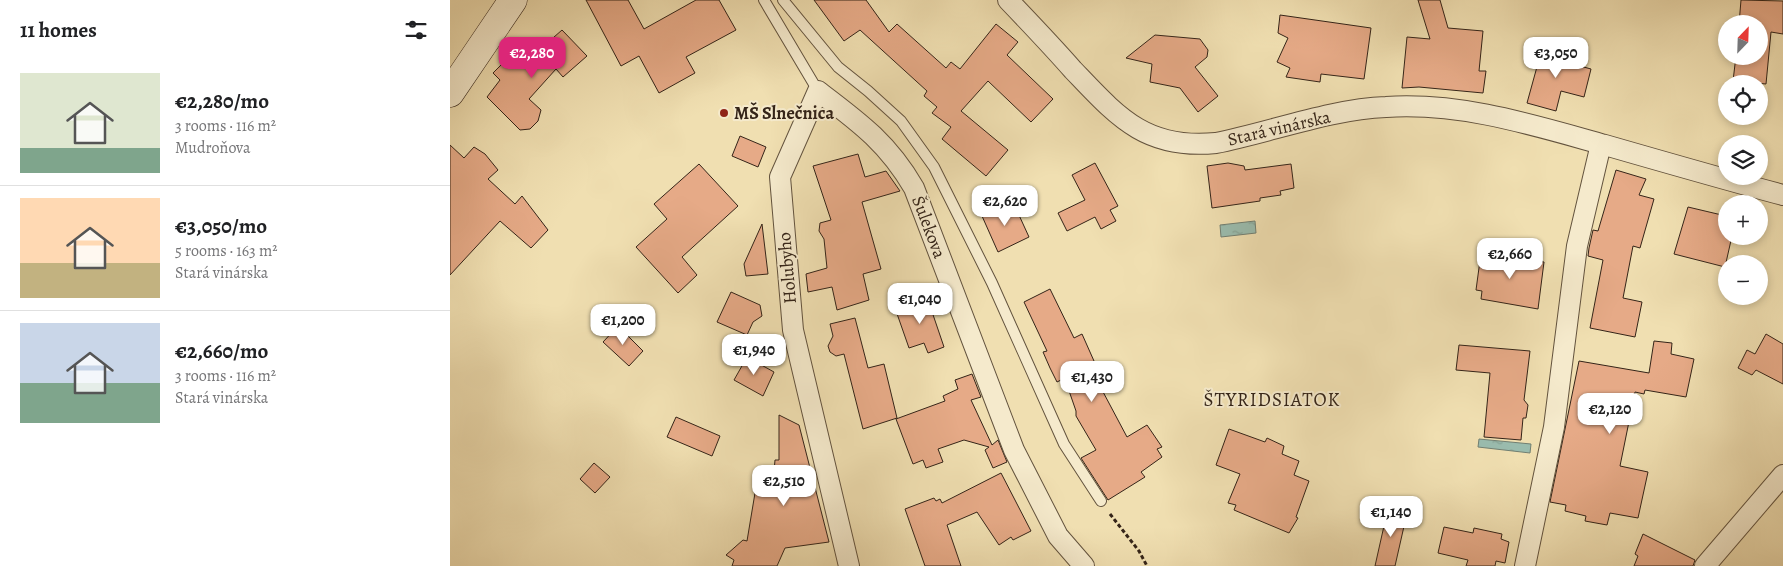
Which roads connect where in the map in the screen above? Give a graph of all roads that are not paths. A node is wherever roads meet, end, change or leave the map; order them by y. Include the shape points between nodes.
1 (513, 0) edge
2 (764, 0) edge
3 (783, 0) edge
4 (1008, 0) edge
5 (818, 91) junction
6 (450, 93) edge
7 (1600, 144) junction
8 (1783, 195) edge
9 (1783, 475) edge
10 (1101, 501) road end
11 (849, 566) edge
12 (1084, 566) edge
13 (1524, 566) edge
14 (1705, 566) edge

1 - 6 street
2 - 5 lane, Šulekova
3 - 10 lane via 838,67 901,121 934,167 992,282 1064,444
4 - 7 street, Stará vinárska via 1115,114 1146,132 1170,140 1216,143 1351,112 1402,106 1450,109 1504,118
5 - 11 street, Holubyho via 780,177 793,330
5 - 12 street, Šulekova via 879,140 914,188 1014,450 1058,536
7 - 8 street, Stará vinárska
7 - 13 street via 1577,246 1554,427
9 - 14 street

